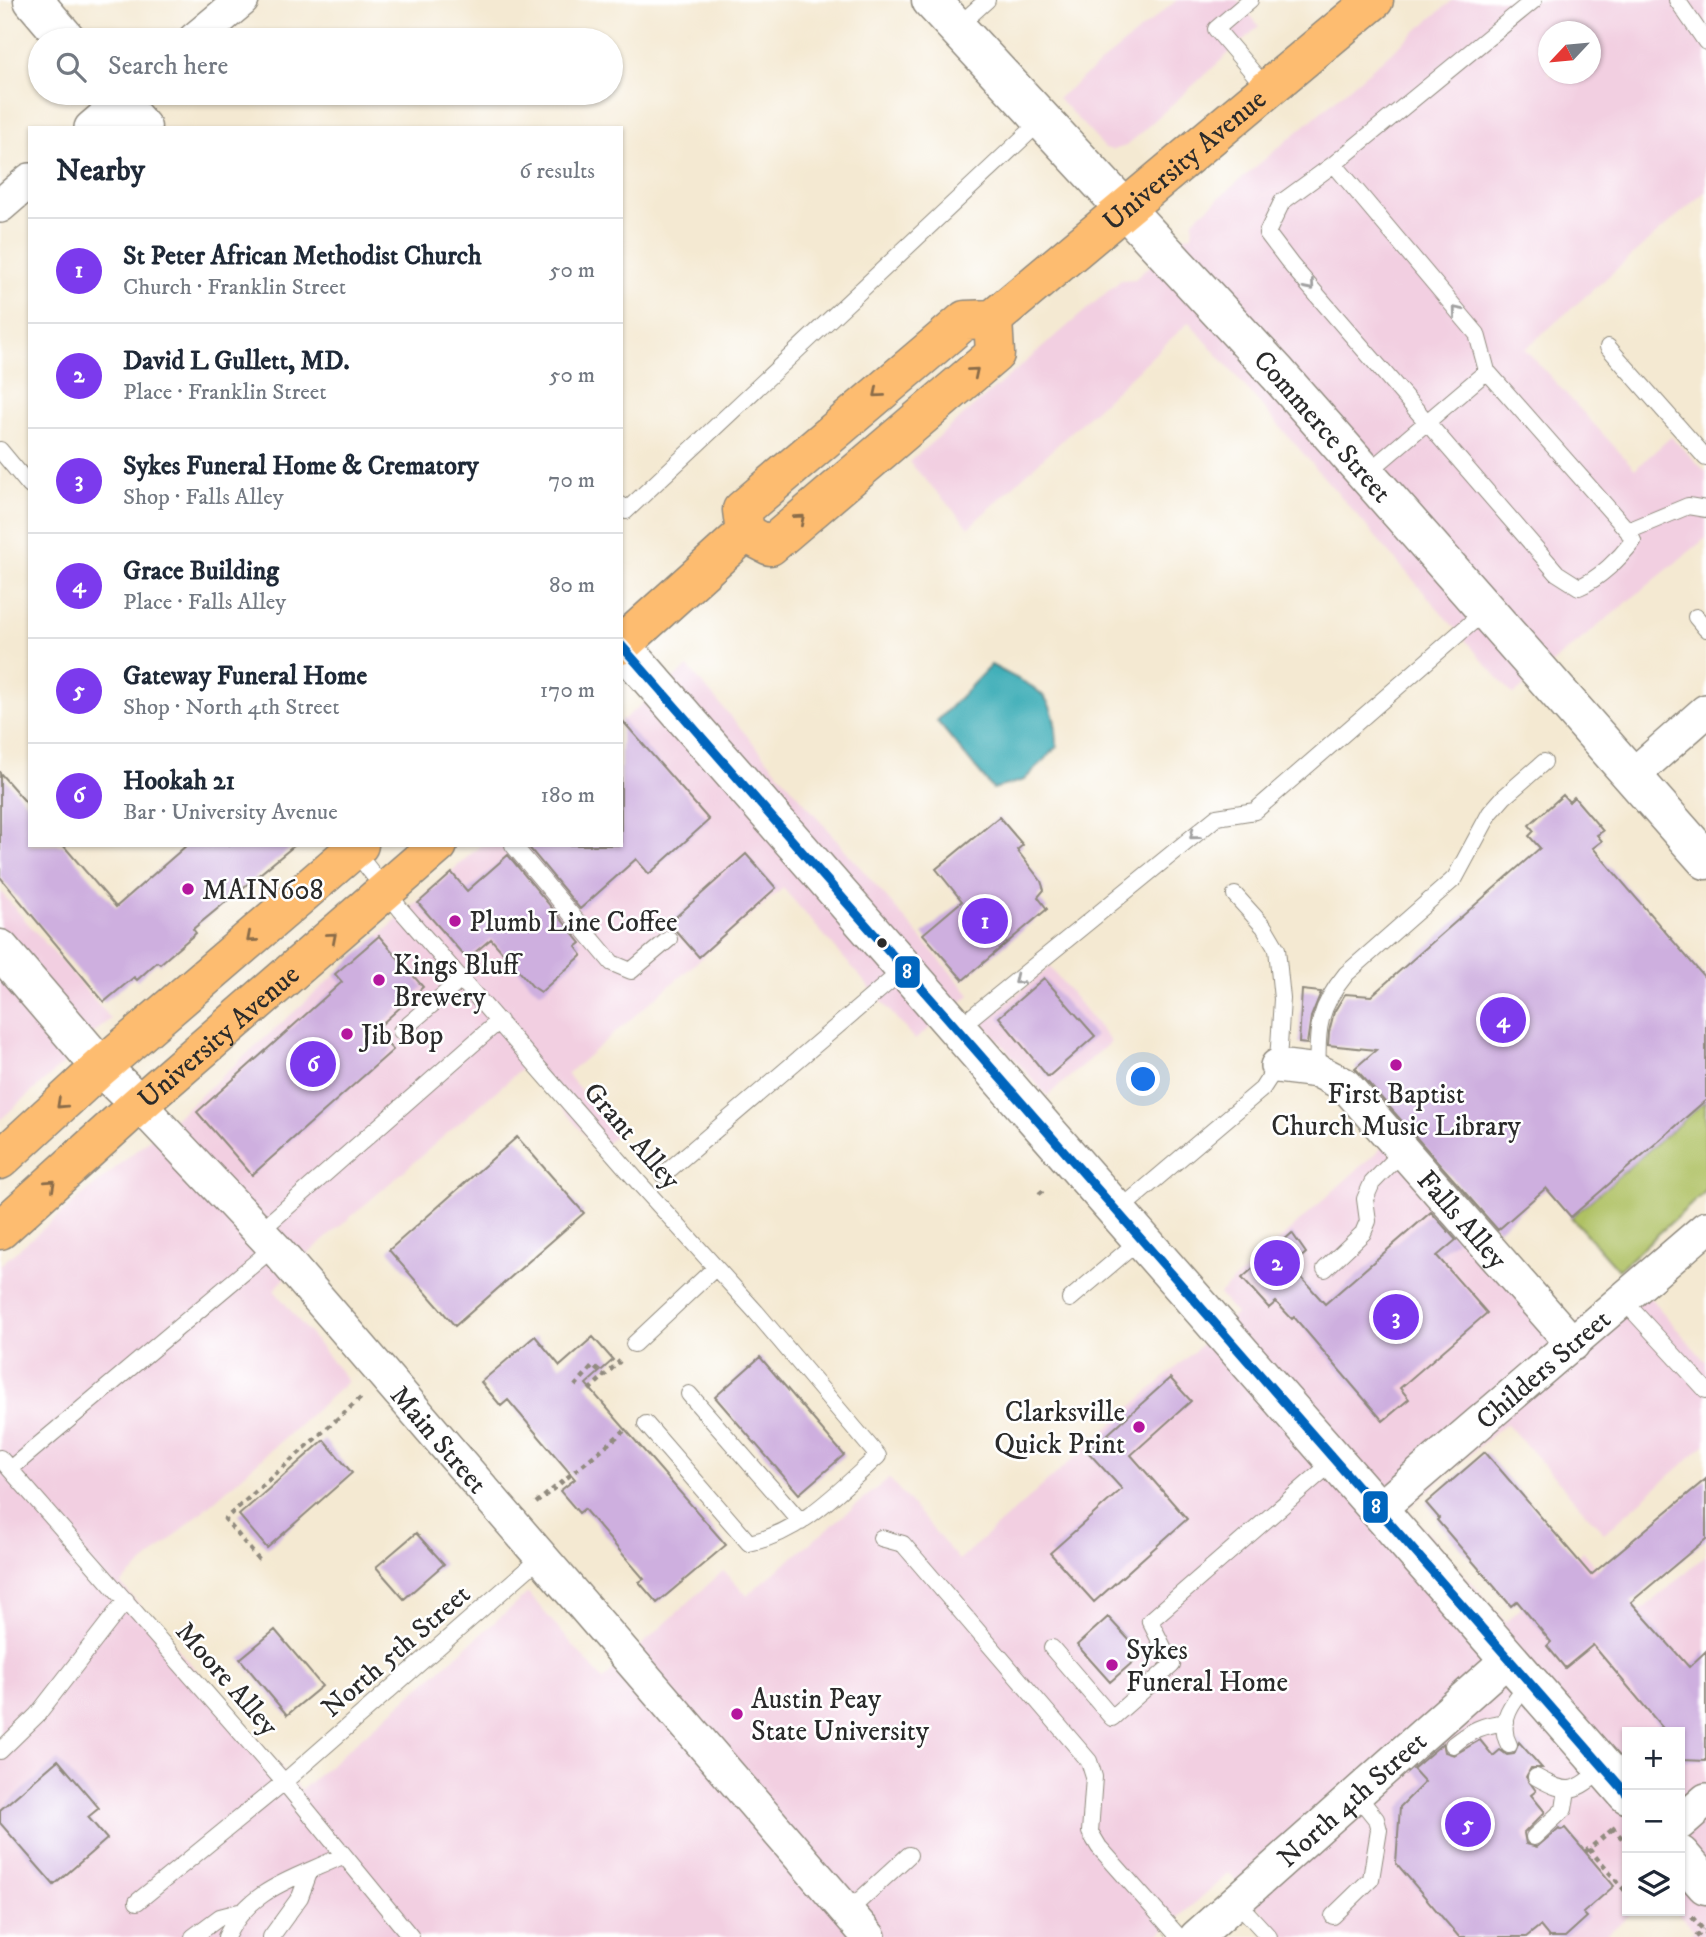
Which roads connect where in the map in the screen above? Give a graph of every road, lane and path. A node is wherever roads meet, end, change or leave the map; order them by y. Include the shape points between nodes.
1 (33, 0) edge
2 (242, 0) edge
3 (931, 0) edge
4 (987, 0) edge
5 (1250, 0) edge
6 (1374, 0) edge
7 (1534, 0) edge
8 (1676, 0) edge
9 (57, 28) edge
10 (208, 28) edge
11 (957, 28) junction
12 (1706, 42) edge
13 (1268, 91) junction
14 (125, 105) edge
15 (1041, 121) junction
16 (94, 126) edge
17 (1334, 164) junction
18 (28, 182) edge
19 (0, 206) edge
20 (1124, 210) junction
21 (1608, 347) dead end
22 (1487, 371) junction
23 (1429, 422) junction
24 (0, 450) edge
25 (1706, 458) edge
26 (1367, 473) junction
27 (28, 484) edge
28 (623, 507) edge
29 (1706, 509) edge
30 (1628, 531) junction
31 (1487, 609) junction
32 (623, 643) edge
33 (623, 647) edge
34 (1706, 711) edge
35 (1544, 762) dead end
36 (1632, 776) junction
37 (354, 847) edge
38 (436, 847) edge
39 (515, 847) edge
40 (1706, 860) edge
41 (387, 890) junction
42 (1236, 895) dead end
43 (669, 939) dead end
44 (0, 949) edge
45 (904, 969) junction
46 (462, 979) junction
47 (499, 1021) junction
48 (957, 1029) junction
49 (401, 1031) dead end
50 (1277, 1066) junction
51 (101, 1067) junction
52 (1318, 1070) junction
53 (139, 1104) junction
54 (1403, 1151) junction
55 (0, 1160) edge
56 (663, 1175) dead end
57 (1045, 1189) dead end
58 (1040, 1194) dead end
59 (1129, 1226) junction
60 (1706, 1228) edge
61 (0, 1230) edge
62 (267, 1239) junction
63 (715, 1268) junction
64 (1325, 1269) dead end
65 (1070, 1299) dead end
66 (1623, 1300) junction
67 (634, 1344) dead end
68 (1573, 1344) junction
69 (619, 1362) dead end
70 (604, 1376) junction
71 (575, 1387) dead end
72 (589, 1390) dead end
73 (1706, 1390) edge
74 (366, 1393) dead end
75 (689, 1394) dead end
76 (646, 1424) joint
77 (1335, 1460) junction
78 (5, 1463) edge
79 (533, 1506) dead end
80 (1378, 1510) junction
81 (801, 1522) junction
82 (881, 1538) dead end
83 (541, 1558) junction
84 (259, 1560) dead end
85 (126, 1600) junction
86 (1052, 1648) dead end
87 (1518, 1670) junction
88 (1506, 1722) junction
89 (1453, 1745) dead end
90 (1509, 1745) dead end
91 (0, 1751) edge
92 (1536, 1777) dead end
93 (284, 1782) junction
94 (1356, 1794) junction
95 (1598, 1794) edge
96 (1706, 1800) edge
97 (1685, 1819) edge
98 (1622, 1835) edge
99 (1534, 1837) dead end
100 (344, 1855) junction
101 (909, 1855) dead end
102 (1685, 1861) edge
103 (309, 1873) junction
104 (1706, 1885) edge
105 (1622, 1888) edge
106 (1236, 1901) junction
107 (137, 1902) dead end
108 (239, 1912) junction
109 (847, 1913) junction
110 (1333, 1916) dead end
111 (1704, 1930) dead end
112 (193, 1937) edge
113 (226, 1937) edge
114 (271, 1937) edge
115 (411, 1937) edge
116 (869, 1937) edge
117 (1180, 1937) edge
118 (1196, 1937) edge
119 (1269, 1937) edge
120 (1696, 1937) edge

1 - 9 street
2 - 10 street
3 - 11 street, Commerce Street
4 - 11 lane
5 - 13 lane via 1216,29
6 - 13 main road, University Avenue
7 - 17 lane
8 - 12 lane
11 - 15 street, Commerce Street
13 - 20 main road, University Avenue
14 - 16 street
15 - 20 street, Commerce Street
15 - 28 lane via 626,511
22 -> 17 lane via 1477,334
17 -> 23 lane via 1282,202 1267,233
18 - 19 street
20 - 26 street, Commerce Street
20 - 32 main road, University Avenue via 993,319 965,320 810,451 742,510 745,533
21 - 25 lane
22 - 23 lane
22 - 30 lane
23 - 26 lane
23 - 30 lane via 1568,583 1579,587 1588,583 1625,551 1633,541
24 - 27 lane
26 - 31 street, Commerce Street
29 - 30 lane via 1689,506
31 - 36 street, Commerce Street
31 -> 48 lane via 1255,811 1217,817
33 - 45 street
34 - 36 street
35 - 52 lane via 1490,813 1455,878 1334,988 1323,1004
36 - 40 street, Commerce Street
37 - 41 lane, Grant Alley
37 -> 51 main road, University Avenue
38 - 41 main road, University Avenue
39 - 43 lane via 612,963 631,971
41 - 46 lane, Grant Alley
53 -> 41 main road, University Avenue
42 - 50 lane via 1277,949 1282,999
44 - 51 street, Main Street
45 - 48 street
45 - 56 lane
46 - 47 lane, Grant Alley
46 - 49 lane
47 - 62 lane
47 - 63 lane, Grant Alley
48 - 59 street
50 - 52 street, Falls Alley
50 - 59 lane via 1262,1089
51 - 53 street, Main Street
51 -> 55 main road, University Avenue
52 - 54 street, Falls Alley via 1345,1085
61 -> 53 main road, University Avenue
53 - 62 street, Main Street
54 - 64 lane via 1372,1183 1365,1199 1368,1221 1363,1233
54 - 68 street, Falls Alley
57 - 58 path
59 - 65 lane
59 - 77 street
60 - 66 street, Childers Street
62 - 78 lane
62 - 83 street, Main Street
63 - 67 lane
63 - 81 lane, Grant Alley via 878,1456
66 - 68 street, Childers Street
66 - 73 lane
68 - 80 street, Childers Street
69 - 70 path
70 - 71 path via 593,1366
70 - 72 path
74 - 84 path via 225,1519
75 - 81 lane
76 - 79 path via 626,1430
76 - 81 lane via 749,1543 780,1535
77 - 80 street
77 - 86 lane via 1150,1621 1172,1665 1112,1718
78 - 85 lane, Moore Alley
80 - 87 street
82 - 117 lane via 903,1544 1089,1762 1094,1777 1090,1832
83 - 93 lane, North 5th Street
83 - 109 street, Main Street
85 - 91 lane via 37,1715
85 - 93 lane, Moore Alley
87 - 88 lane
87 - 94 street, North 4th Street
87 - 95 street
88 - 89 lane via 1483,1725
88 - 90 lane via 1504,1736
92 - 95 lane via 1559,1790
93 - 100 lane, Moore Alley
93 - 107 lane, North 5th Street
94 - 106 street, North 4th Street via 1290,1865
94 - 110 lane via 1379,1830 1371,1878
95 - 98 path
95 - 99 lane via 1564,1809
95 - 105 path via 1587,1851
96 - 97 street
100 - 103 lane
100 - 115 lane, Moore Alley
101 - 109 lane
102 - 104 street
103 - 108 lane via 263,1892
103 - 114 lane via 300,1897
106 - 118 street, North 4th Street
106 - 119 lane
108 - 112 lane via 220,1917
108 - 113 lane
109 - 116 street, Main Street
111 - 120 path

